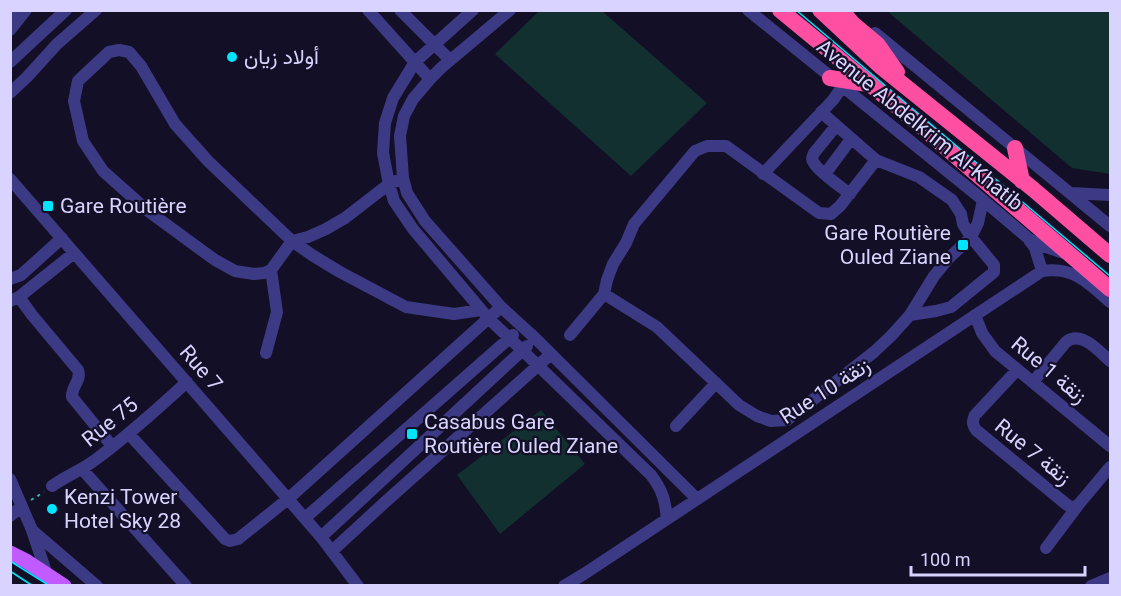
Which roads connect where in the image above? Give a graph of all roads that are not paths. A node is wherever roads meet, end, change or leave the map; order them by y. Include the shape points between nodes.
1 (26, 10) edge
2 (66, 10) edge
3 (96, 10) edge
4 (368, 10) edge
5 (400, 10) edge
6 (473, 10) edge
7 (510, 10) edge
8 (748, 10) edge
9 (780, 10) edge
10 (820, 10) edge
11 (841, 10) edge
12 (848, 10) edge
13 (10, 30) edge
14 (434, 44) junction
15 (450, 60) junction
16 (415, 62) junction
17 (10, 63) edge
18 (430, 79) junction
19 (836, 82) junction
20 (869, 84) junction
21 (907, 88) junction
22 (10, 93) edge
23 (820, 112) junction
24 (836, 126) junction
25 (851, 139) junction
26 (1015, 148) junction
27 (876, 160) junction
28 (763, 174) junction
29 (825, 174) junction
30 (404, 178) junction
31 (10, 179) edge
32 (1022, 181) junction
33 (388, 184) junction
34 (1071, 193) junction
35 (850, 194) junction
36 (1110, 195) edge
37 (983, 200) junction
38 (1110, 226) edge
39 (971, 237) junction
40 (62, 238) junction
41 (1029, 239) junction
42 (292, 241) junction
43 (74, 253) junction
44 (1110, 255) edge
45 (1075, 258) junction
46 (271, 270) junction
47 (1042, 271) junction
48 (10, 279) edge
49 (1110, 289) edge
50 (604, 294) junction
51 (15, 299) edge
52 (1110, 302) edge
53 (501, 307) junction
54 (485, 315) junction
55 (910, 315) junction
56 (975, 315) junction
57 (521, 325) junction
58 (570, 335) dead end
59 (535, 338) junction
60 (510, 339) junction
61 (522, 350) junction
62 (266, 353) dead end
63 (552, 354) junction
64 (1110, 361) edge
65 (538, 366) junction
66 (1017, 370) junction
67 (187, 382) junction
68 (1033, 382) junction
69 (716, 383) junction
70 (676, 426) dead end
71 (129, 434) junction
72 (112, 446) junction
73 (1110, 446) edge
74 (1110, 467) edge
75 (82, 469) junction
76 (10, 479) edge
77 (52, 486) road end
78 (288, 499) junction
79 (697, 499) junction
80 (1079, 504) junction
81 (21, 507) junction
82 (10, 516) edge
83 (305, 518) junction
84 (667, 519) junction
85 (32, 530) junction
86 (321, 537) junction
87 (1046, 548) dead end
88 (332, 551) junction
89 (10, 553) edge
90 (584, 574) junction
91 (47, 575) junction
92 (1110, 578) edge
93 (91, 583) edge
94 (64, 585) edge
95 (186, 585) edge
96 (358, 585) edge
97 (564, 585) edge
98 (592, 585) edge
99 (1091, 585) edge

1 - 13 street
2 - 17 street
3 - 22 street
4 - 16 street
5 - 14 street
6 - 14 street
7 - 15 street
8 - 19 street, Avenue Abdelkrim Al-Khatib
9 - 20 highway
10 - 21 highway
11 - 21 highway via 878,45
12 - 26 street, Avenue Abdelkrim Al-Khatib
14 - 15 street
14 - 16 street
15 - 18 street
16 - 18 street
16 - 33 street via 393,98 385,123 383,153
18 - 30 street via 404,116 400,136
19 - 20 highway
19 - 23 street
19 - 37 street, Avenue Abdelkrim Al-Khatib
20 - 45 highway
21 - 32 highway
23 - 24 street
23 - 28 street
24 - 25 street
24 - 29 street via 812,159
25 - 27 street
25 - 29 street
26 - 32 highway
26 - 34 street, Avenue Abdelkrim Al-Khatib
27 - 35 street
27 - 39 street via 919,177 952,200
28 - 35 street via 819,213 831,214
28 - 50 street via 726,146 707,146 695,151 634,224 613,264
29 - 35 street
30 - 33 street
30 - 53 street via 407,193 425,221
31 - 40 street, Rue 7
32 - 44 highway
33 - 42 street via 326,230
33 - 54 street via 413,230
34 - 36 street
34 - 38 street, Avenue Abdelkrim Al-Khatib
37 - 39 street
37 - 41 street, Avenue Abdelkrim Al-Khatib
39 - 55 street via 934,276
39 - 55 street via 994,265 994,272 951,307
40 - 43 street, Rue 7
40 - 48 street
41 - 45 street, Avenue Abdelkrim Al-Khatib
41 - 47 street
42 - 46 street
42 - 46 street via 208,161 176,124 129,52 109,52 78,81 74,101 83,141 104,171 148,211 215,260 235,271 254,274
42 - 54 street via 406,307
43 - 51 street
43 - 67 street, Rue 7
45 - 49 highway
46 - 62 street via 277,312
47 - 52 street via 1071,273
47 - 56 street, Rue 10 زنقة
50 - 58 street
50 - 69 street via 657,327
51 - 72 street via 78,370 79,380 72,396
53 - 54 street
53 - 57 street
54 - 60 street
54 - 78 street
55 - 69 street via 874,352 787,420 771,422 757,416
56 - 66 street, Rue 1 زنقة via 988,344
56 - 79 street, Rue 10 زنقة
57 - 59 street
57 - 60 street
59 - 61 street
59 - 63 street
60 - 61 street
60 - 83 street
61 - 65 street
61 - 86 street
63 - 65 street
63 - 79 street
64 - 68 street via 1083,339 1072,337
65 - 84 street via 651,475 660,486
65 - 88 street
66 - 68 street, Rue 1 زنقة
66 - 80 street, Rue 7 زنقة via 975,415 972,425 1066,504
67 - 71 street, Rue 75
67 - 78 street, Rue 7
68 - 73 street, Rue 1 زنقة
69 - 70 street
71 - 72 street, Rue 75
71 - 78 street via 225,539 238,539
72 - 75 street, Rue 75
74 - 80 street
75 - 77 street, Rue 75
75 - 95 street
76 - 81 street
78 - 83 street, Rue 7
79 - 84 street, Rue 10 زنقة
80 - 87 street
81 - 82 street
81 - 85 street
83 - 86 street, Rue 7
84 - 90 street, Rue 10 زنقة
85 - 91 street
85 - 93 street
86 - 88 street, Rue 7
88 - 96 street, Rue 7
89 - 91 main road
90 - 97 street, Rue 10 زنقة
90 - 98 street
91 - 94 main road
92 - 99 street

